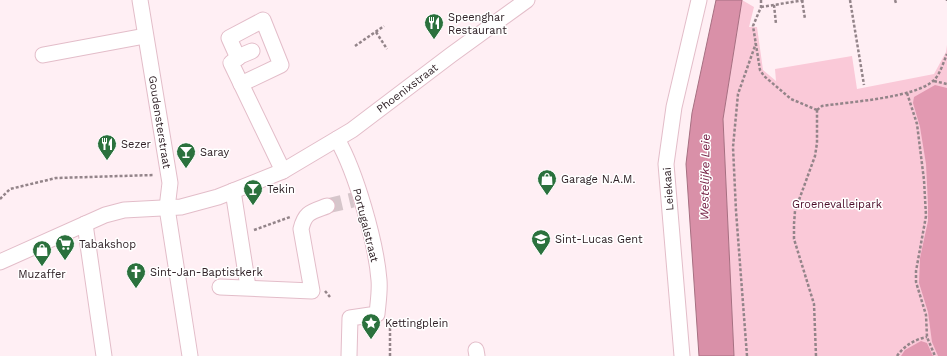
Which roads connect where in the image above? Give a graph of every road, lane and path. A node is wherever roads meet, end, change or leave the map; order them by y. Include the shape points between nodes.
1 (140, 0) edge
2 (527, 0) edge
3 (699, 0) edge
4 (761, 0) edge
5 (804, 0) edge
6 (850, 0) edge
7 (774, 5) junction
8 (761, 7) junction
9 (805, 19) dead end
10 (776, 24) dead end
11 (384, 26) dead end
12 (376, 32) junction
13 (145, 36) junction
14 (756, 43) junction
15 (355, 46) dead end
16 (387, 49) dead end
17 (252, 51) dead end
18 (947, 54) edge
19 (43, 55) dead end
20 (238, 58) junction
21 (934, 81) junction
22 (241, 84) junction
23 (947, 84) edge
24 (864, 85) dead end
25 (907, 93) junction
26 (817, 110) junction
27 (337, 139) junction
28 (283, 171) junction
29 (168, 174) junction
30 (233, 191) junction
31 (0, 199) edge
32 (326, 206) tunnel mouth
33 (166, 208) junction
34 (308, 213) junction
35 (85, 224) junction
36 (240, 235) junction
37 (0, 262) edge
38 (220, 287) dead end
39 (248, 287) junction
40 (377, 314) junction
41 (927, 337) junction
42 (104, 356) edge
43 (190, 356) edge
44 (349, 356) edge
45 (390, 356) edge
46 (682, 356) edge
47 (748, 356) edge
48 (816, 356) edge
49 (898, 356) edge
50 (936, 356) edge

1 - 13 street, Goudensterstraat
2 - 27 street, Phoenixstraat
3 - 46 street, Leiekaai via 674,107 666,164
4 - 8 path
5 - 7 path
5 - 9 path
6 - 24 path
7 - 8 path
7 - 10 path
8 - 14 path via 753,26
11 - 12 path
12 - 15 path
12 - 16 path
13 - 19 street
13 - 29 street, Goudensterstraat
14 - 26 path via 758,61 764,76 791,99
14 - 47 path via 738,94 733,146 736,218
17 - 20 street
18 - 21 path
20 - 22 street via 231,63
20 - 22 street via 229,38 263,20 281,65
21 - 23 path
21 - 25 path
22 - 28 street
25 - 26 path via 822,106
25 - 41 path via 917,124 924,180 926,216 916,282 926,315
26 - 48 path via 816,150 798,198 794,224 794,239 814,304
27 - 28 street, Phoenixstraat
27 - 40 street, Portugalstraat via 350,166 356,199 372,243 379,281
28 - 30 street, Phoenixstraat
29 - 31 path via 56,178 10,189
29 - 33 street, Goudensterstraat via 170,183
30 - 33 street, Phoenixstraat via 181,207
30 - 36 street
32 - 34 street
33 - 35 street, Phoenixstraat via 124,210
33 - 43 street, Goudensterstraat
34 - 36 path via 295,215
34 - 39 street via 302,221 301,229 312,291
35 - 37 street, Phoenixstraat
35 - 42 street
36 - 39 street
38 - 39 street
40 - 44 street via 350,318
40 - 45 path via 391,320
41 - 49 path via 909,344
41 - 50 path

